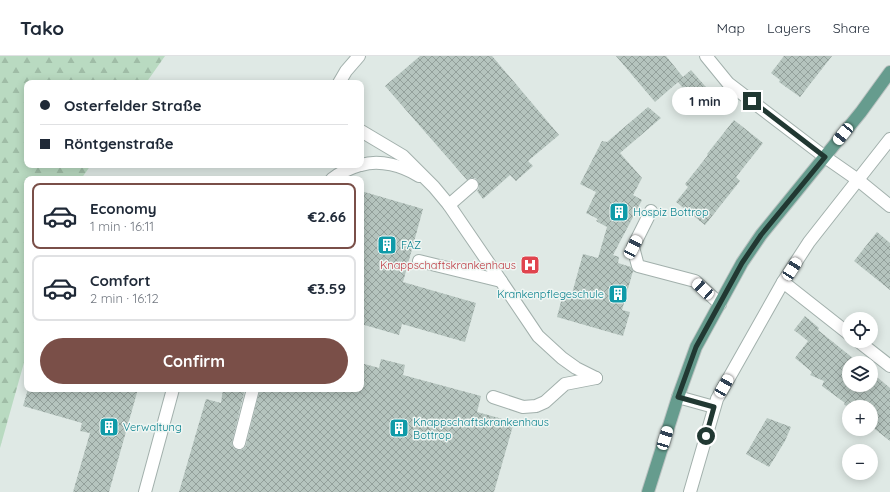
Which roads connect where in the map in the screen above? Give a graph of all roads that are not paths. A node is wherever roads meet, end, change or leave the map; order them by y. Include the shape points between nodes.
1 (359, 56) edge
2 (706, 56) edge
3 (890, 72) edge
4 (342, 80) edge
5 (364, 133) edge
6 (890, 139) edge
7 (825, 157) junction
8 (364, 165) edge
9 (350, 168) edge
10 (336, 176) edge
11 (858, 180) junction
12 (472, 185) dead end
13 (434, 187) junction
14 (449, 205) junction
15 (890, 206) edge
16 (651, 211) dead end
17 (418, 261) dead end
18 (501, 281) junction
19 (783, 282) junction
20 (720, 304) junction
21 (842, 328) edge
22 (867, 348) edge
23 (890, 366) edge
24 (171, 392) edge
25 (252, 392) edge
26 (493, 397) dead end
27 (678, 397) junction
28 (714, 407) junction
29 (239, 443) dead end
30 (145, 492) edge
31 (648, 492) edge
32 (690, 492) edge

1 - 4 street
2 - 7 street via 728,83
3 - 7 main road
5 - 13 street via 403,156
6 - 11 street
7 - 11 street
7 - 20 main road via 761,235 742,263
8 - 13 street via 392,165 413,173
9 - 10 street
11 - 15 street
11 - 19 street via 809,242
12 - 14 street
13 - 14 street
14 - 18 street
16 - 20 street via 633,247 638,266 695,281
17 - 18 street
18 - 26 street via 538,336 562,358 596,378 565,384 546,402 536,406 523,407
19 - 21 street
19 - 28 street
20 - 27 main road via 696,347
22 - 23 street
24 - 30 street
25 - 29 street
27 - 28 street
27 - 31 main road
28 - 32 street

